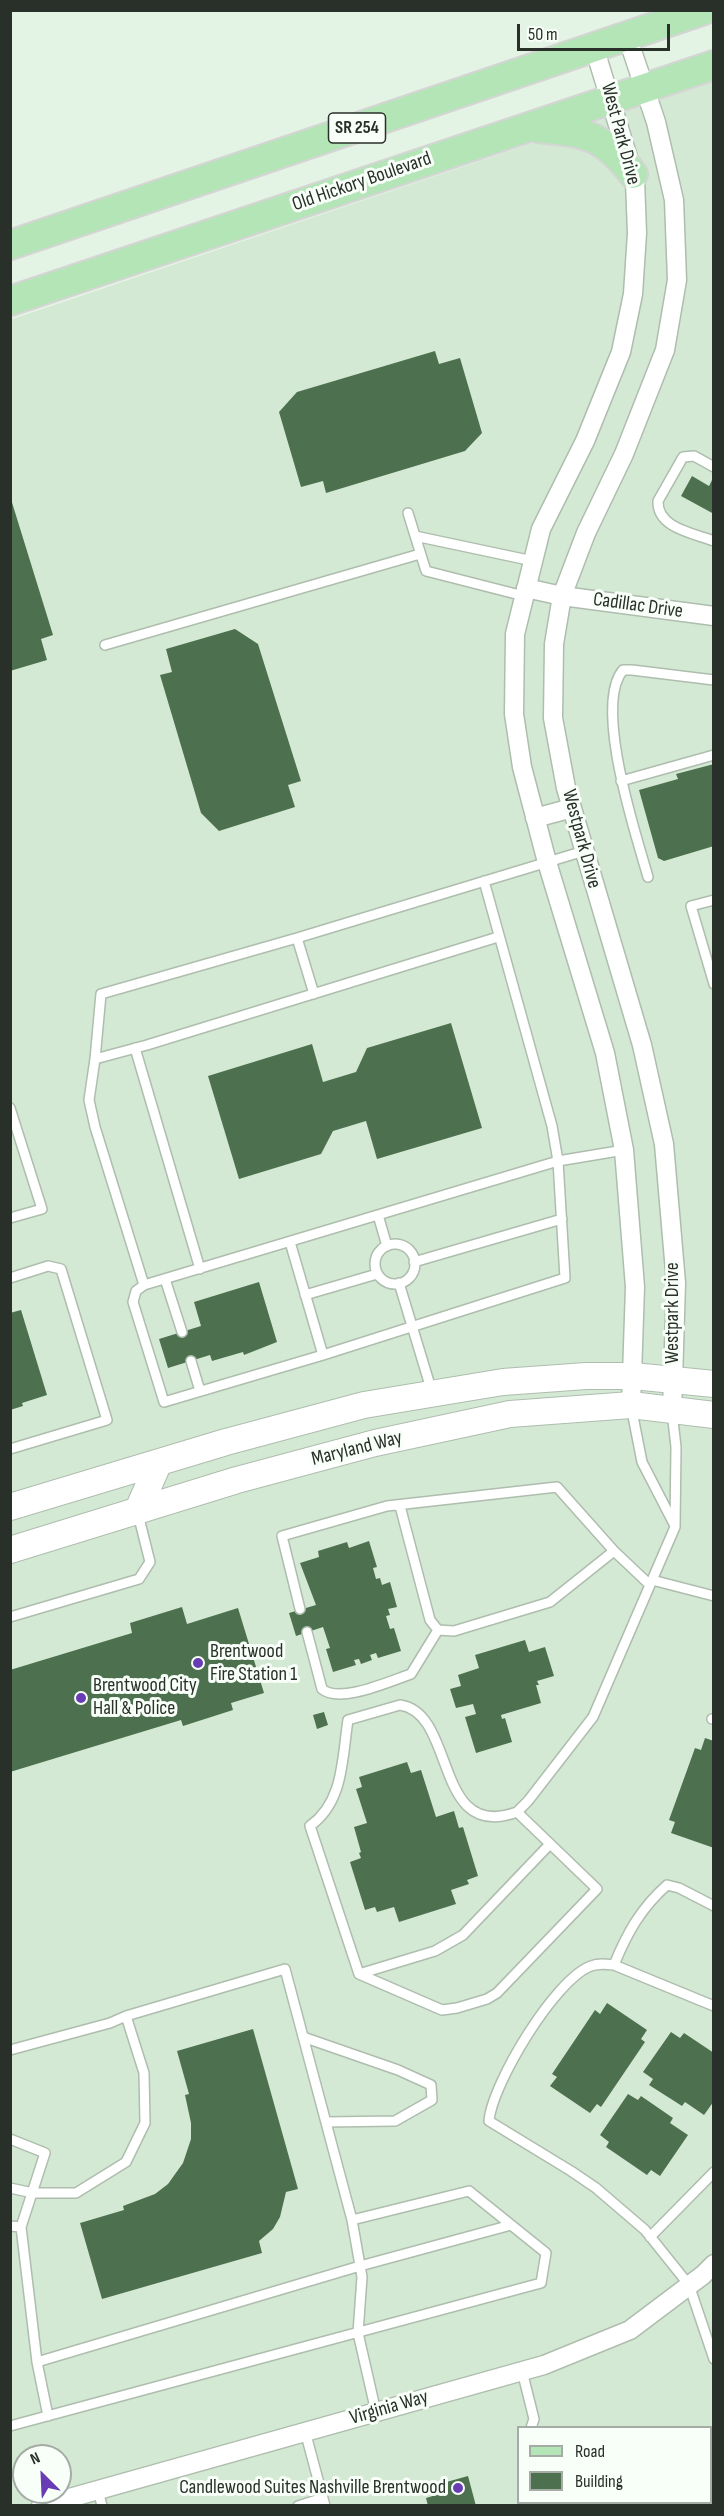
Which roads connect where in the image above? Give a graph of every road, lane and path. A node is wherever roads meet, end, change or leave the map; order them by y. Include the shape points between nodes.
1 (704, 10) edge
2 (627, 36) junction
3 (594, 47) junction
4 (714, 65) edge
5 (645, 87) junction
6 (612, 99) junction
7 (527, 127) junction
8 (633, 174) junction
9 (10, 245) edge
10 (677, 280) joint
11 (13, 291) edge
12 (633, 294) joint
13 (714, 467) edge
14 (408, 513) dead end
15 (415, 536) junction
16 (714, 541) edge
17 (420, 554) junction
18 (533, 561) junction
19 (525, 592) junction
20 (562, 596) junction
21 (714, 616) edge
22 (105, 645) dead end
23 (714, 680) edge
24 (714, 755) edge
25 (621, 781) junction
26 (572, 808) junction
27 (535, 818) junction
28 (584, 851) junction
29 (547, 862) junction
30 (648, 877) dead end
31 (484, 881) junction
32 (714, 900) edge
33 (498, 937) junction
34 (297, 938) junction
35 (714, 984) edge
36 (314, 994) junction
37 (135, 1048) junction
38 (95, 1059) junction
39 (10, 1108) edge
40 (624, 1150) junction
41 (558, 1161) junction
42 (378, 1215) junction
43 (10, 1218) edge
44 (562, 1219) junction
45 (290, 1242) junction
46 (387, 1246) junction
47 (414, 1262) junction
48 (200, 1269) junction
49 (377, 1274) junction
50 (10, 1278) edge
51 (165, 1279) junction
52 (399, 1283) junction
53 (144, 1285) junction
54 (305, 1295) junction
55 (412, 1326) junction
56 (182, 1332) dead end
57 (323, 1355) junction
58 (190, 1361) dead end
59 (633, 1376) junction
60 (672, 1381) junction
61 (714, 1384) edge
62 (200, 1391) junction
63 (433, 1394) junction
64 (631, 1406) junction
65 (672, 1412) junction
66 (714, 1415) edge
67 (10, 1449) edge
68 (159, 1462) junction
69 (400, 1506) junction
70 (10, 1507) edge
71 (137, 1512) junction
72 (675, 1527) junction
73 (10, 1550) edge
74 (614, 1551) junction
75 (651, 1582) junction
76 (714, 1596) edge
77 (300, 1610) dead end
78 (10, 1617) edge
79 (438, 1630) junction
80 (307, 1632) dead end
81 (517, 1812) junction
82 (550, 1844) junction
83 (714, 1906) edge
84 (614, 1965) junction
85 (359, 1974) junction
86 (714, 2006) edge
87 (126, 2016) junction
88 (303, 2037) junction
89 (10, 2050) edge
90 (326, 2122) junction
91 (10, 2139) edge
92 (714, 2172) edge
93 (10, 2188) edge
94 (33, 2193) junction
95 (351, 2220) junction
96 (511, 2225) junction
97 (10, 2226) edge
98 (21, 2227) junction
99 (650, 2237) junction
100 (714, 2264) edge
101 (360, 2266) junction
102 (689, 2285) junction
103 (357, 2333) junction
104 (714, 2359) edge
105 (37, 2362) junction
106 (522, 2371) junction
107 (376, 2412) junction
108 (48, 2416) junction
109 (10, 2426) edge
110 (531, 2426) edge
111 (305, 2431) junction
112 (100, 2498) edge
113 (324, 2502) edge
114 (41, 2505) edge
115 (298, 2505) edge

1 - 2 main road, SR 254
2 - 3 main road, SR 254
2 - 5 street, West Park Drive
3 - 6 street, West Park Drive
3 - 9 main road, SR 254
4 - 5 main road, Old Hickory Boulevard
5 - 6 main road, Old Hickory Boulevard
5 - 10 street, West Park Drive via 674,200
6 - 7 main road, Old Hickory Boulevard
6 - 8 street, West Park Drive
7 - 8 main road via 579,132 601,140
7 - 11 main road, Old Hickory Boulevard
8 - 12 street, West Park Drive via 637,233
10 - 20 street, Westpark Drive via 665,350
12 - 18 street, Westpark Drive via 621,352 585,441 541,529
13 - 16 lane via 694,456 683,457 658,501 660,516 666,522
14 - 15 lane
15 - 17 lane
15 - 18 lane
17 - 19 lane via 426,571
17 - 22 lane
18 - 19 street, Westpark Drive
19 - 20 street, Cadillac Drive
19 - 27 street, Westpark Drive via 515,634 514,714
20 - 21 street, Cadillac Drive
20 - 26 street, Westpark Drive via 554,644 553,718
23 - 25 lane via 623,670 614,690 614,737
24 - 25 lane
25 - 30 lane
26 - 27 street
26 - 28 street, Westpark Drive
27 - 29 street, Westpark Drive
28 - 29 lane
28 - 60 street, Westpark Drive via 642,1045 664,1144 675,1283
29 - 31 lane
29 - 40 street, Westpark Drive via 605,1053
31 - 33 lane
31 - 34 lane
32 - 35 lane via 691,906
33 - 36 lane
33 - 41 lane via 552,1126
34 - 36 lane
34 - 38 lane via 102,994
36 - 37 lane
37 - 38 lane
37 - 48 lane
38 - 53 lane via 89,1100
39 - 43 lane via 42,1209
40 - 41 lane
40 - 59 street, Westpark Drive via 635,1287
41 - 42 lane
41 - 44 lane
42 - 45 lane
42 - 46 lane
44 - 47 lane
44 - 55 lane via 565,1278
45 - 48 lane
45 - 54 lane
46 - 47 lane via 395,1244 407,1249
46 - 49 lane via 376,1256
47 - 52 lane via 409,1278
48 - 51 lane
49 - 52 lane via 385,1281
49 - 54 lane
50 - 67 lane via 48,1266 61,1269 107,1420
51 - 53 lane
51 - 56 lane
52 - 55 lane
53 - 62 lane via 133,1302 164,1402
54 - 57 lane
55 - 57 lane
55 - 63 lane
57 - 62 lane
58 - 62 lane
59 - 60 main road, Maryland Way
59 - 63 main road, Maryland Way via 503,1382
59 - 64 street, Westpark Drive
60 - 61 main road, Maryland Way
60 - 65 street, Westpark Drive
63 - 68 main road, Maryland Way via 364,1405
64 - 65 main road, Maryland Way
64 - 71 main road, Maryland Way via 499,1416 375,1443
64 - 72 lane via 642,1462
65 - 66 main road, Maryland Way
65 - 72 lane via 676,1447
68 - 70 main road, Maryland Way
68 - 71 main road
69 - 74 lane via 557,1487
69 - 77 lane via 387,1506 282,1536
69 - 79 lane via 430,1620
71 - 73 main road, Maryland Way
71 - 78 lane via 150,1562 139,1579
72 - 75 lane
74 - 75 lane
74 - 79 lane via 550,1602 454,1631
75 - 76 lane
75 - 81 lane via 593,1717
79 - 80 lane via 411,1674 338,1695 322,1689
81 - 82 lane
81 - 85 lane via 496,1818 469,1807 456,1791 436,1741 407,1706 348,1720 336,1797 310,1826
82 - 85 lane via 463,1935 435,1951
82 - 85 lane via 597,1889 497,1993 442,2010
83 - 84 lane via 667,1885 639,1915
84 - 86 lane
84 - 99 lane via 590,1966 553,2001 515,2056 493,2100 489,2121 596,2188
87 - 88 lane via 285,1969
87 - 89 lane
87 - 94 lane via 144,2073 145,2123 126,2162 76,2193
88 - 90 lane
88 - 90 lane via 431,2085 432,2100 396,2121
90 - 95 lane
91 - 94 lane via 45,2153
92 - 99 lane
93 - 94 lane
94 - 98 lane
95 - 96 lane via 469,2190
95 - 101 lane
96 - 101 lane
96 - 103 lane via 546,2253 541,2283
97 - 98 lane
98 - 105 lane
99 - 102 lane
100 - 102 street, Virginia Way
101 - 103 lane
101 - 105 lane
102 - 104 lane
102 - 106 street, Virginia Way via 630,2330
103 - 107 lane
103 - 108 lane
105 - 108 lane
106 - 107 street, Virginia Way
106 - 110 lane via 534,2419
107 - 111 street, Virginia Way
108 - 109 lane
111 - 112 street, Virginia Way
111 - 113 lane
112 - 114 street, Virginia Way
113 - 115 lane

